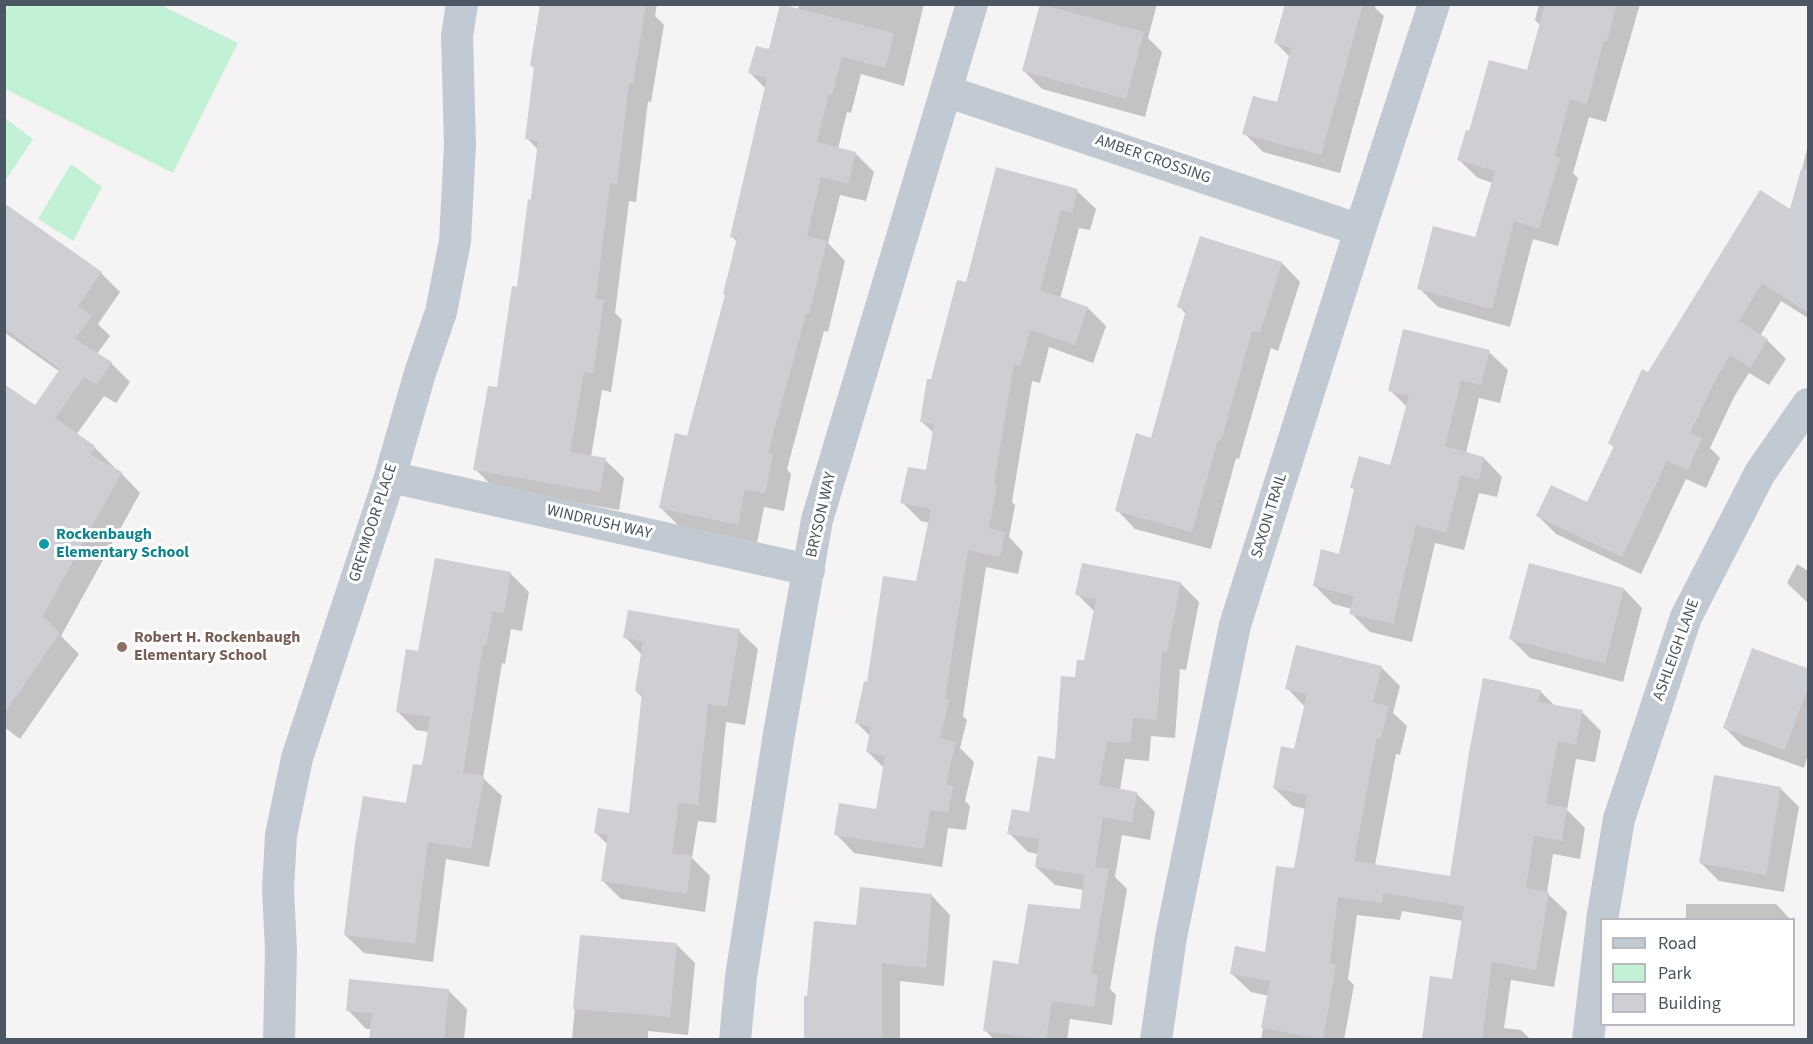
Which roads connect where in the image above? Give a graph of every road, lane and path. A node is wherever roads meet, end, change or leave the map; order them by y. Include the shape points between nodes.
1 (462, 4) edge
2 (972, 4) edge
3 (1434, 4) edge
4 (946, 92) junction
5 (1360, 230) junction
6 (1809, 404) edge
7 (390, 477) junction
8 (809, 570) junction
9 (1602, 918) edge
10 (1600, 938) edge
11 (279, 1040) edge
12 (735, 1040) edge
13 (1156, 1040) edge
14 (1588, 1040) edge

1 - 7 street, GREYMOOR PLACE via 457,36 460,146 455,241 441,312
2 - 4 street, BRYSON WAY
3 - 5 street, SAXON TRAIL
4 - 5 street, AMBER CROSSING
4 - 8 street, BRYSON WAY via 817,520
5 - 13 street, SAXON TRAIL via 1235,625 1171,937
6 - 9 street, ASHLEIGH LANE via 1760,473 1686,617 1619,819
7 - 8 street, WINDRUSH WAY
7 - 11 street, GREYMOOR PLACE via 297,758 280,835
8 - 12 street, BRYSON WAY via 779,734 741,977
10 - 14 street, ASHLEIGH LANE

